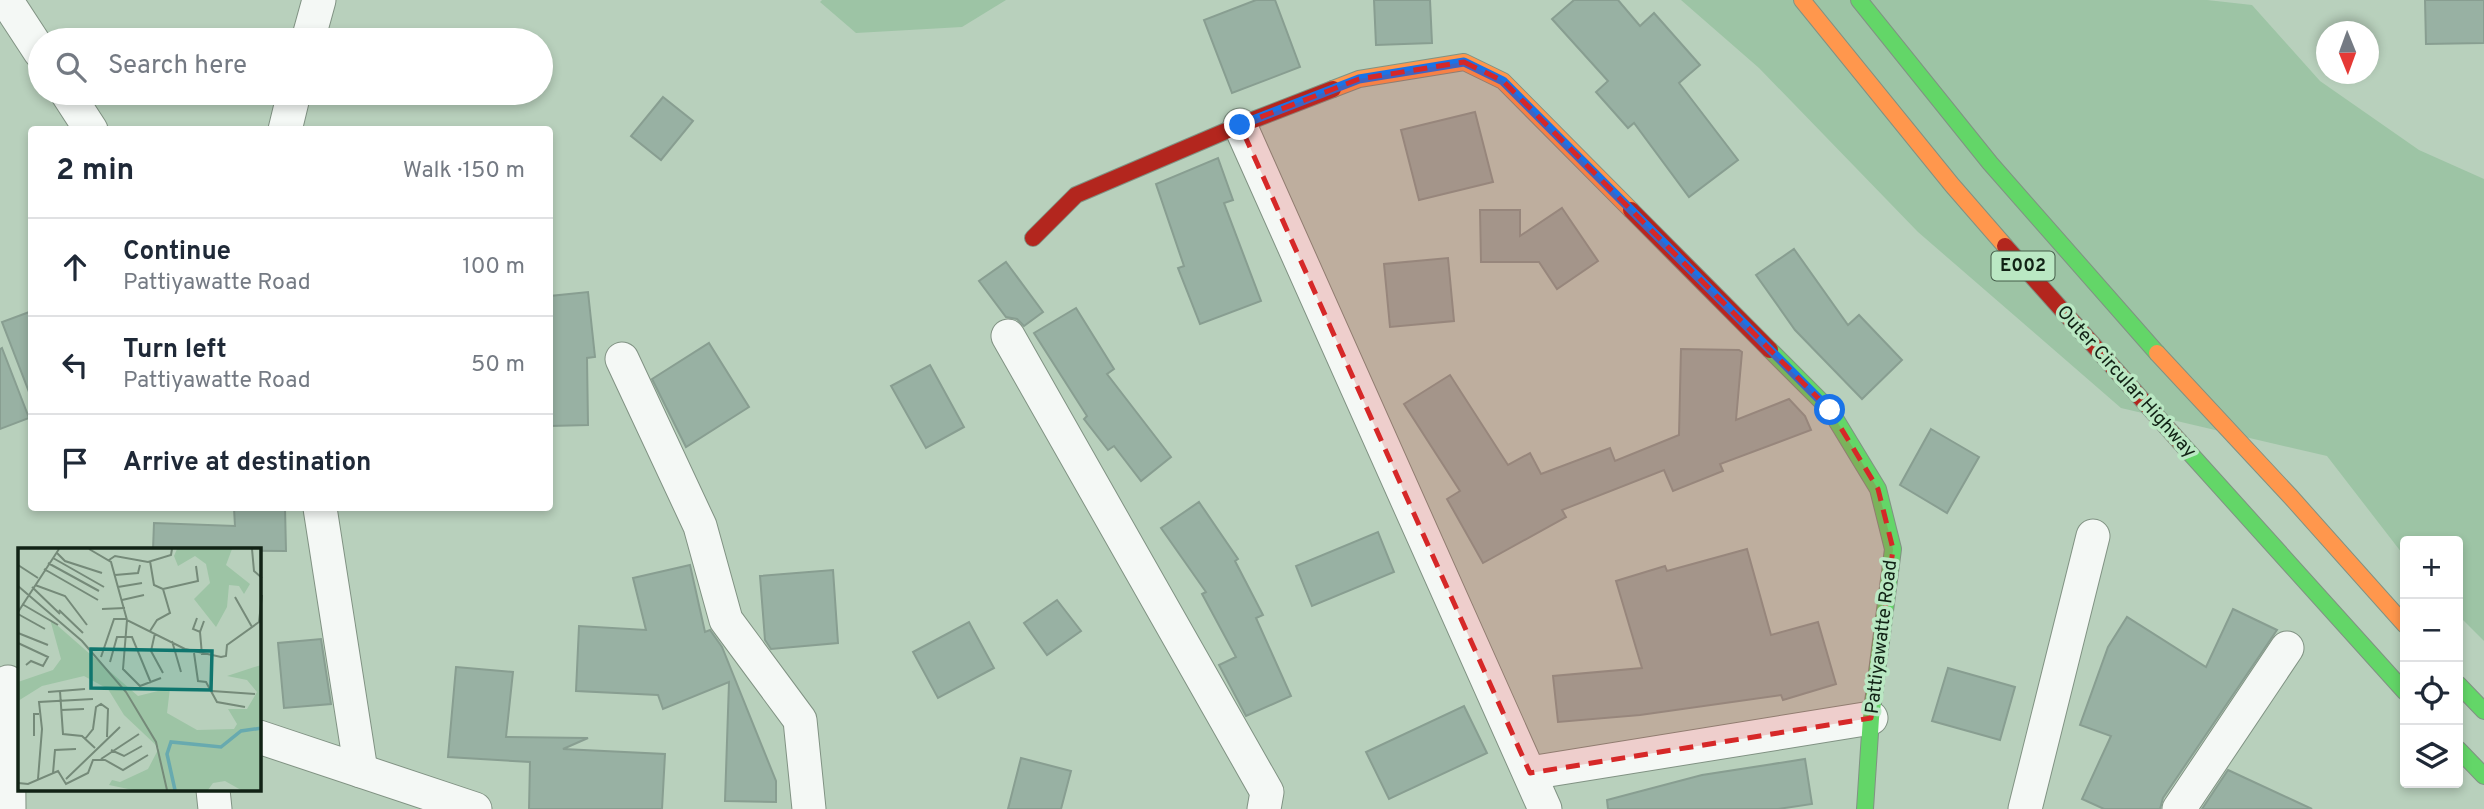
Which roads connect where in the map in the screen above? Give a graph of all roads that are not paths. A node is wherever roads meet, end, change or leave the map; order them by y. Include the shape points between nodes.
1 (6, 0) edge
2 (319, 0) edge
3 (1802, 0) edge
4 (1859, 0) edge
5 (311, 28) edge
6 (28, 34) edge
7 (75, 105) edge
8 (292, 105) edge
9 (1240, 125) junction
10 (88, 126) edge
11 (286, 126) edge
12 (1033, 238) dead end
13 (1009, 336) dead end
14 (622, 359) dead end
15 (320, 511) edge
16 (2093, 536) dead end
17 (2400, 619) edge
18 (2287, 648) dead end
19 (9, 683) edge
20 (2400, 686) edge
21 (2463, 689) edge
22 (2484, 709) edge
23 (1871, 718) junction
24 (261, 738) edge
25 (2463, 753) edge
26 (361, 771) junction
27 (1530, 773) junction
28 (2484, 776) edge
29 (9, 809) edge
30 (475, 809) edge
31 (809, 809) edge
32 (1264, 809) edge
33 (1545, 809) edge
34 (1866, 809) edge
35 (2025, 809) edge
36 (2179, 809) edge

1 - 6 street
2 - 5 street
3 - 20 main road, Outer Circular Highway / E002 via 2057,306
4 - 17 main road, E002 via 1990,163 2129,323
7 - 10 street
8 - 11 street
9 - 12 main road, Pattiyawatte Road via 1076,195
9 - 23 main road, Pattiyawatte Road via 1359,79 1464,62 1503,81 1830,410 1878,489 1893,548
9 - 27 street
13 - 32 street via 1267,792
14 - 31 street via 700,526 726,620 800,720
15 - 26 street
16 - 35 street
18 - 36 street
19 - 29 street
21 - 22 main road
23 - 27 street
23 - 34 main road, Pattiyawatte Road
24 - 26 street
25 - 28 main road
26 - 30 street
27 - 33 street

